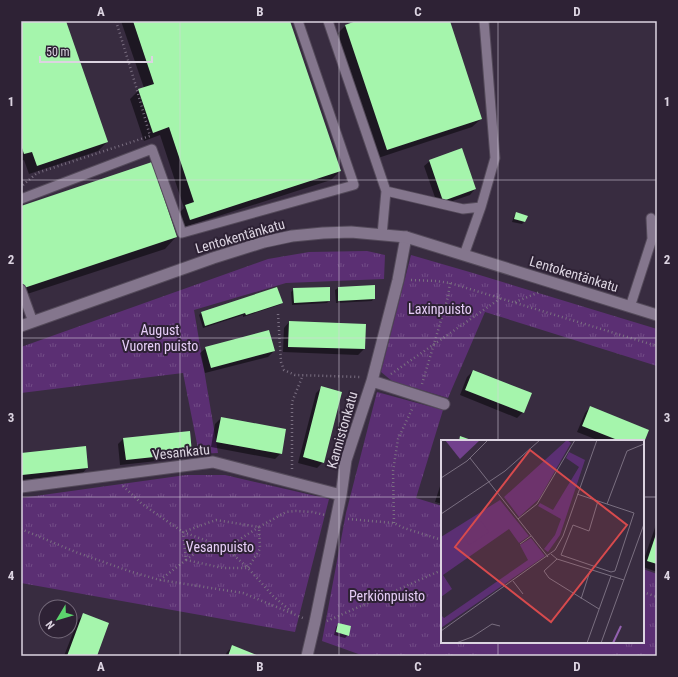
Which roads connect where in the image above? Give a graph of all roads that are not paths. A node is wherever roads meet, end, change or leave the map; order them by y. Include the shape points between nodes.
1 (298, 21) edge
2 (328, 21) edge
3 (484, 21) edge
4 (386, 191) junction
5 (21, 199) edge
6 (481, 207) junction
7 (651, 218) dead end
8 (382, 235) junction
9 (406, 237) junction
10 (464, 255) junction
11 (21, 289) edge
12 (630, 307) junction
13 (657, 315) edge
14 (33, 322) junction
15 (21, 326) edge
16 (375, 381) junction
17 (444, 404) dead end
18 (21, 487) edge
19 (341, 495) junction
20 (306, 656) edge

1 - 5 lane via 354,185 182,233 152,148
2 - 4 lane
3 - 6 lane via 495,158
4 - 6 lane via 463,209
4 - 8 lane
6 - 10 lane
7 - 12 lane via 652,239
8 - 9 street, Lentokentänkatu
8 - 14 street, Lentokentänkatu via 323,233 264,242
9 - 10 street, Lentokentänkatu
9 - 16 street, Kannistonkatu
10 - 12 street, Lentokentänkatu
11 - 14 lane
12 - 13 street, Lentokentänkatu
14 - 15 street, Lentokentänkatu
16 - 17 street
16 - 19 street, Kannistonkatu via 346,460
18 - 19 street, Vesankatu via 213,462
19 - 20 street, Kannistonkatu

